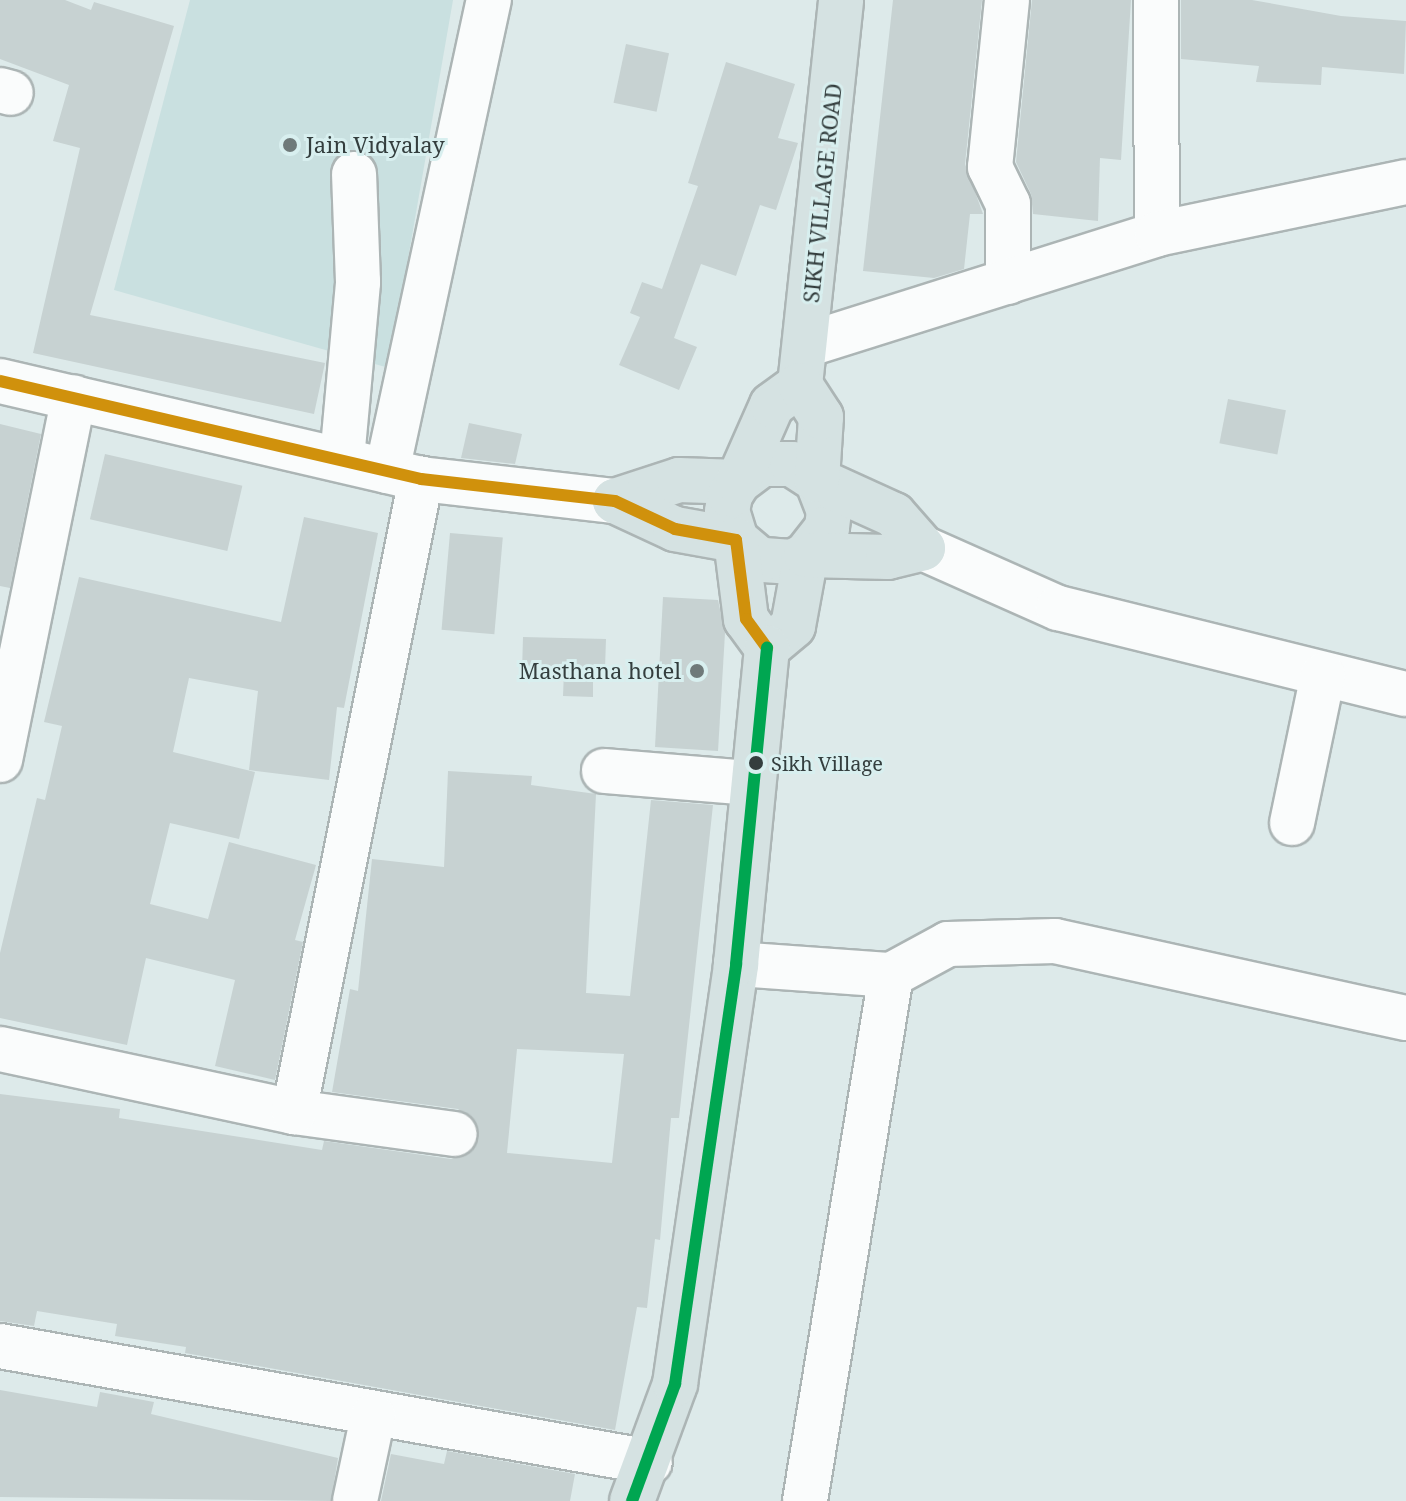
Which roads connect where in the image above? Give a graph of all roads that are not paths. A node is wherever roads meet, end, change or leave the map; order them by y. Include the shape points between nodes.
1 (489, 0) edge
2 (841, 0) edge
3 (1007, 0) edge
4 (1156, 0) edge
5 (354, 174) dead end
6 (1406, 182) edge
7 (1157, 234) junction
8 (1008, 282) junction
9 (803, 365) junction
10 (0, 381) edge
11 (74, 397) junction
12 (342, 459) junction
13 (404, 475) junction
14 (817, 480) junction
15 (738, 482) junction
16 (615, 501) junction
17 (736, 540) junction
18 (923, 548) junction
19 (806, 555) junction
20 (767, 648) junction
21 (1323, 675) junction
22 (1406, 694) edge
23 (0, 760) edge
24 (604, 771) dead end
25 (751, 783) junction
26 (1292, 823) dead end
27 (736, 964) junction
28 (891, 975) junction
29 (1406, 1018) edge
30 (0, 1049) edge
31 (294, 1112) junction
32 (454, 1134) dead end
33 (0, 1346) edge
34 (373, 1416) junction
35 (650, 1462) junction
36 (355, 1501) edge
37 (632, 1501) edge
38 (805, 1501) edge

1 - 13 street
2 - 9 main road, SIKH VILLAGE ROAD
3 - 8 street via 990,167 1008,204
4 - 7 street
5 - 12 street via 358,282
6 - 7 street
7 - 8 street
8 - 9 street
9 - 14 main road via 821,417
9 - 15 main road via 772,405
10 - 11 street
11 - 12 street
11 - 23 street
12 - 13 street
13 - 16 street
13 - 31 street
14 - 15 main road via 792,464 777,462 762,464
14 - 18 main road via 894,515
14 - 19 main road via 829,511 823,535
15 - 16 main road via 679,480
15 - 17 main road via 727,511
16 - 17 main road via 675,529
17 - 19 main road via 760,560 792,562
17 - 20 main road via 746,619
18 - 19 main road via 888,557
18 - 21 street via 1058,608
19 - 20 main road via 793,626
20 - 25 main road
21 - 22 street
21 - 26 street
24 - 25 street
25 - 27 main road
27 - 28 street
27 - 35 main road via 675,1384
28 - 29 street via 948,944 1055,941
28 - 38 street
30 - 31 street
31 - 32 street
33 - 34 street
34 - 35 street
34 - 36 street
35 - 37 main road

